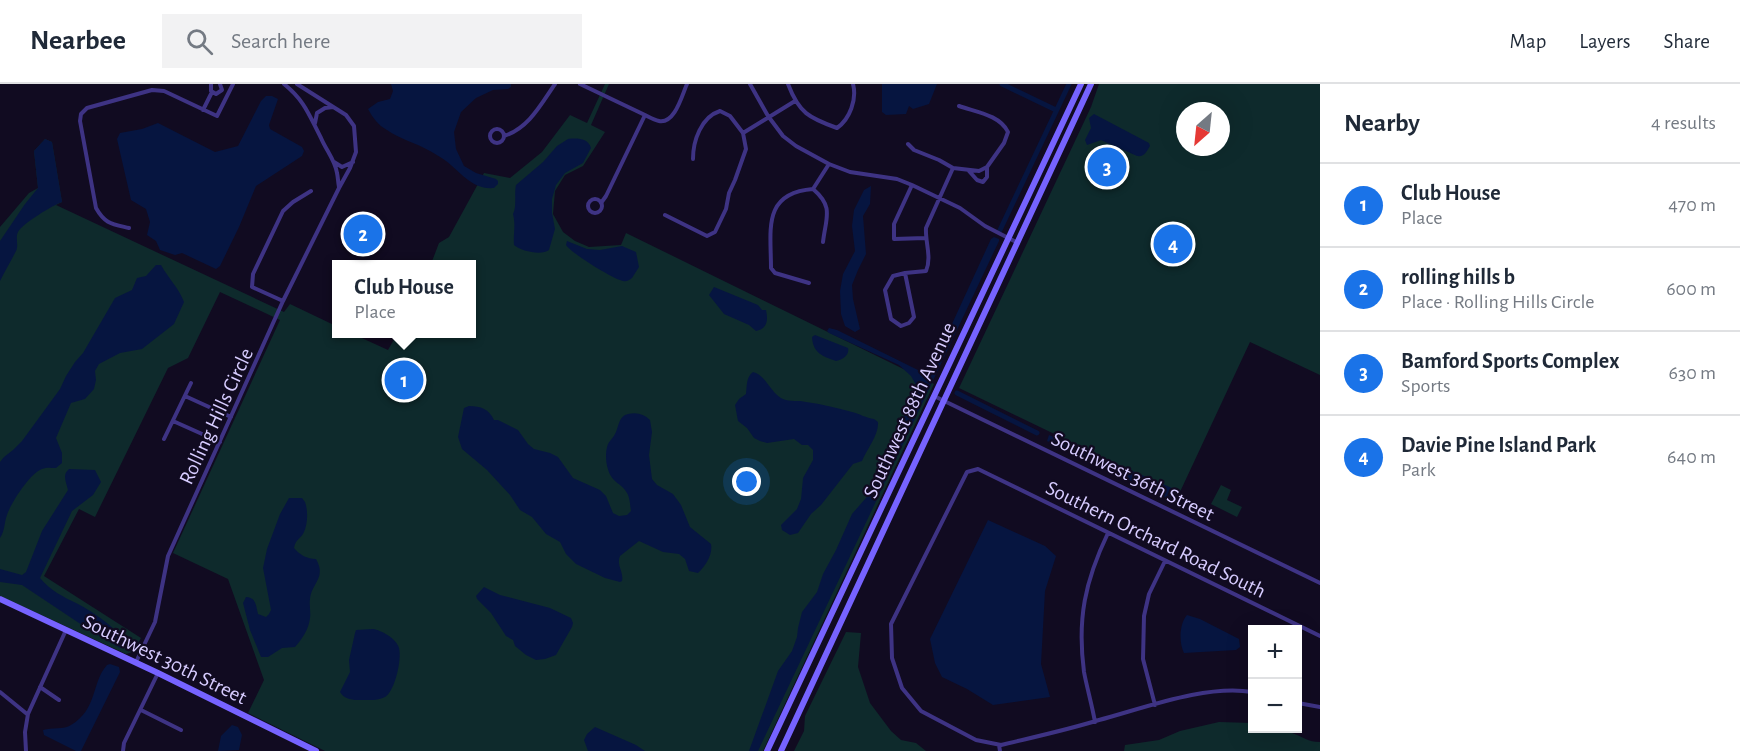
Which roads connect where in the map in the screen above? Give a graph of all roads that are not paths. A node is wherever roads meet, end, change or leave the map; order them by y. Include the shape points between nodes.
1 (211, 84) edge
2 (220, 84) edge
3 (233, 84) edge
4 (284, 84) edge
5 (297, 84) edge
6 (555, 84) edge
7 (580, 84) edge
8 (687, 84) edge
9 (750, 84) edge
10 (788, 84) edge
11 (853, 84) edge
12 (1081, 84) edge
13 (1091, 84) edge
14 (212, 92) junction
15 (795, 101) junction
16 (959, 106) dead end
17 (334, 107) junction
18 (203, 110) junction
19 (645, 115) junction
20 (768, 116) junction
21 (315, 124) junction
22 (743, 133) junction
23 (504, 136) dead end
24 (908, 144) dead end
25 (693, 159) dead end
26 (333, 161) junction
27 (353, 162) junction
28 (829, 164) junction
29 (987, 167) junction
30 (953, 168) junction
31 (969, 171) junction
32 (912, 185) junction
33 (339, 188) junction
34 (813, 189) junction
35 (311, 191) dead end
36 (938, 198) junction
37 (601, 203) dead end
38 (664, 215) dead end
39 (129, 228) dead end
40 (925, 238) junction
41 (1007, 238) junction
42 (822, 242) dead end
43 (1018, 243) junction
44 (905, 273) junction
45 (809, 283) dead end
46 (283, 301) junction
47 (191, 383) dead end
48 (185, 396) junction
49 (933, 396) junction
50 (944, 400) junction
51 (231, 417) junction
52 (173, 421) junction
53 (164, 439) dead end
54 (220, 442) junction
55 (1108, 533) junction
56 (1165, 561) junction
57 (1320, 583) edge
58 (0, 599) edge
59 (66, 630) junction
60 (1320, 636) edge
61 (136, 663) junction
62 (158, 673) junction
63 (40, 687) junction
64 (0, 692) edge
65 (1248, 692) edge
66 (59, 700) dead end
67 (1302, 703) edge
68 (1155, 705) junction
69 (1320, 707) edge
70 (141, 710) junction
71 (28, 714) junction
72 (1095, 722) junction
73 (181, 730) dead end
74 (1005, 744) junction
75 (999, 745) junction
76 (26, 751) edge
77 (123, 751) edge
78 (316, 751) edge
79 (767, 751) edge
80 (781, 751) edge
81 (1000, 751) edge
82 (1006, 751) edge

1 - 14 street
2 - 14 street via 221,91
3 - 18 street via 217,117
4 - 21 street via 303,103
5 - 17 street
6 - 23 street via 531,118
7 - 19 street
8 - 19 street via 672,117 660,121
9 - 20 street
10 - 15 street
11 - 15 street via 855,97 847,119 837,128 812,117
12 - 41 main road, Southwest 88th Avenue
13 - 43 main road, Southwest 88th Avenue
14 - 18 street
15 - 20 street
16 - 29 street via 1005,125 1008,132 1004,143
17 - 21 street via 317,113
17 - 27 street via 354,126
18 - 39 street via 164,91 152,90 87,108 81,114 96,208 110,224
19 - 37 street
20 - 22 street
20 - 28 street via 795,146
21 - 26 street
22 - 25 street via 730,116 720,111 712,114 695,139
22 - 38 street via 746,149 715,232 707,236
24 - 30 street
26 - 27 street via 342,167
26 - 33 street
27 - 33 street
28 - 32 street
28 - 34 street
29 - 31 street
29 - 31 street via 983,182
30 - 31 street
30 - 36 street
32 - 36 street
32 - 40 street via 894,224 894,239
33 - 46 street, Rolling Hills Circle
34 - 42 street via 828,210
34 - 45 street via 789,194 781,200 771,223 771,268 775,273
35 - 46 street via 283,211 253,274 252,287
36 - 40 street
36 - 41 street
40 - 44 street via 929,263 926,271
41 - 43 street
41 - 49 main road, Southwest 88th Avenue
43 - 50 main road, Southwest 88th Avenue
44 - 44 street via 893,276 885,290 891,319 901,326 914,317
46 - 51 street, Rolling Hills Circle
47 - 48 street
48 - 51 street
48 - 52 street
49 - 50 street, Southwest 36th Street
49 - 79 main road, Southwest 88th Avenue
50 - 57 street, Southwest 36th Street
50 - 80 main road, Southwest 88th Avenue
51 - 54 street, Rolling Hills Circle
52 - 53 street
52 - 54 street
54 - 61 street, Rolling Hills Circle via 168,556 155,622
55 - 56 street, Southern Orchard Road South
55 - 72 street via 1082,608 1084,674
55 - 75 street, Southern Orchard Road South via 978,469 967,472 891,624 892,658 902,688 921,711 976,740
56 - 60 street, Southern Orchard Road South
56 - 68 street via 1149,594 1144,616 1143,659
58 - 59 main road, Southwest 30th Street
59 - 61 main road, Southwest 30th Street
59 - 63 street
61 - 62 main road, Southwest 30th Street
62 - 70 street
62 - 78 main road, Southwest 30th Street
63 - 66 street
63 - 71 street
64 - 71 street
65 - 68 street via 1216,691
67 - 69 street
68 - 72 street
70 - 73 street
70 - 77 street
71 - 76 street
72 - 74 street
74 - 75 street
74 - 82 street
75 - 81 street

